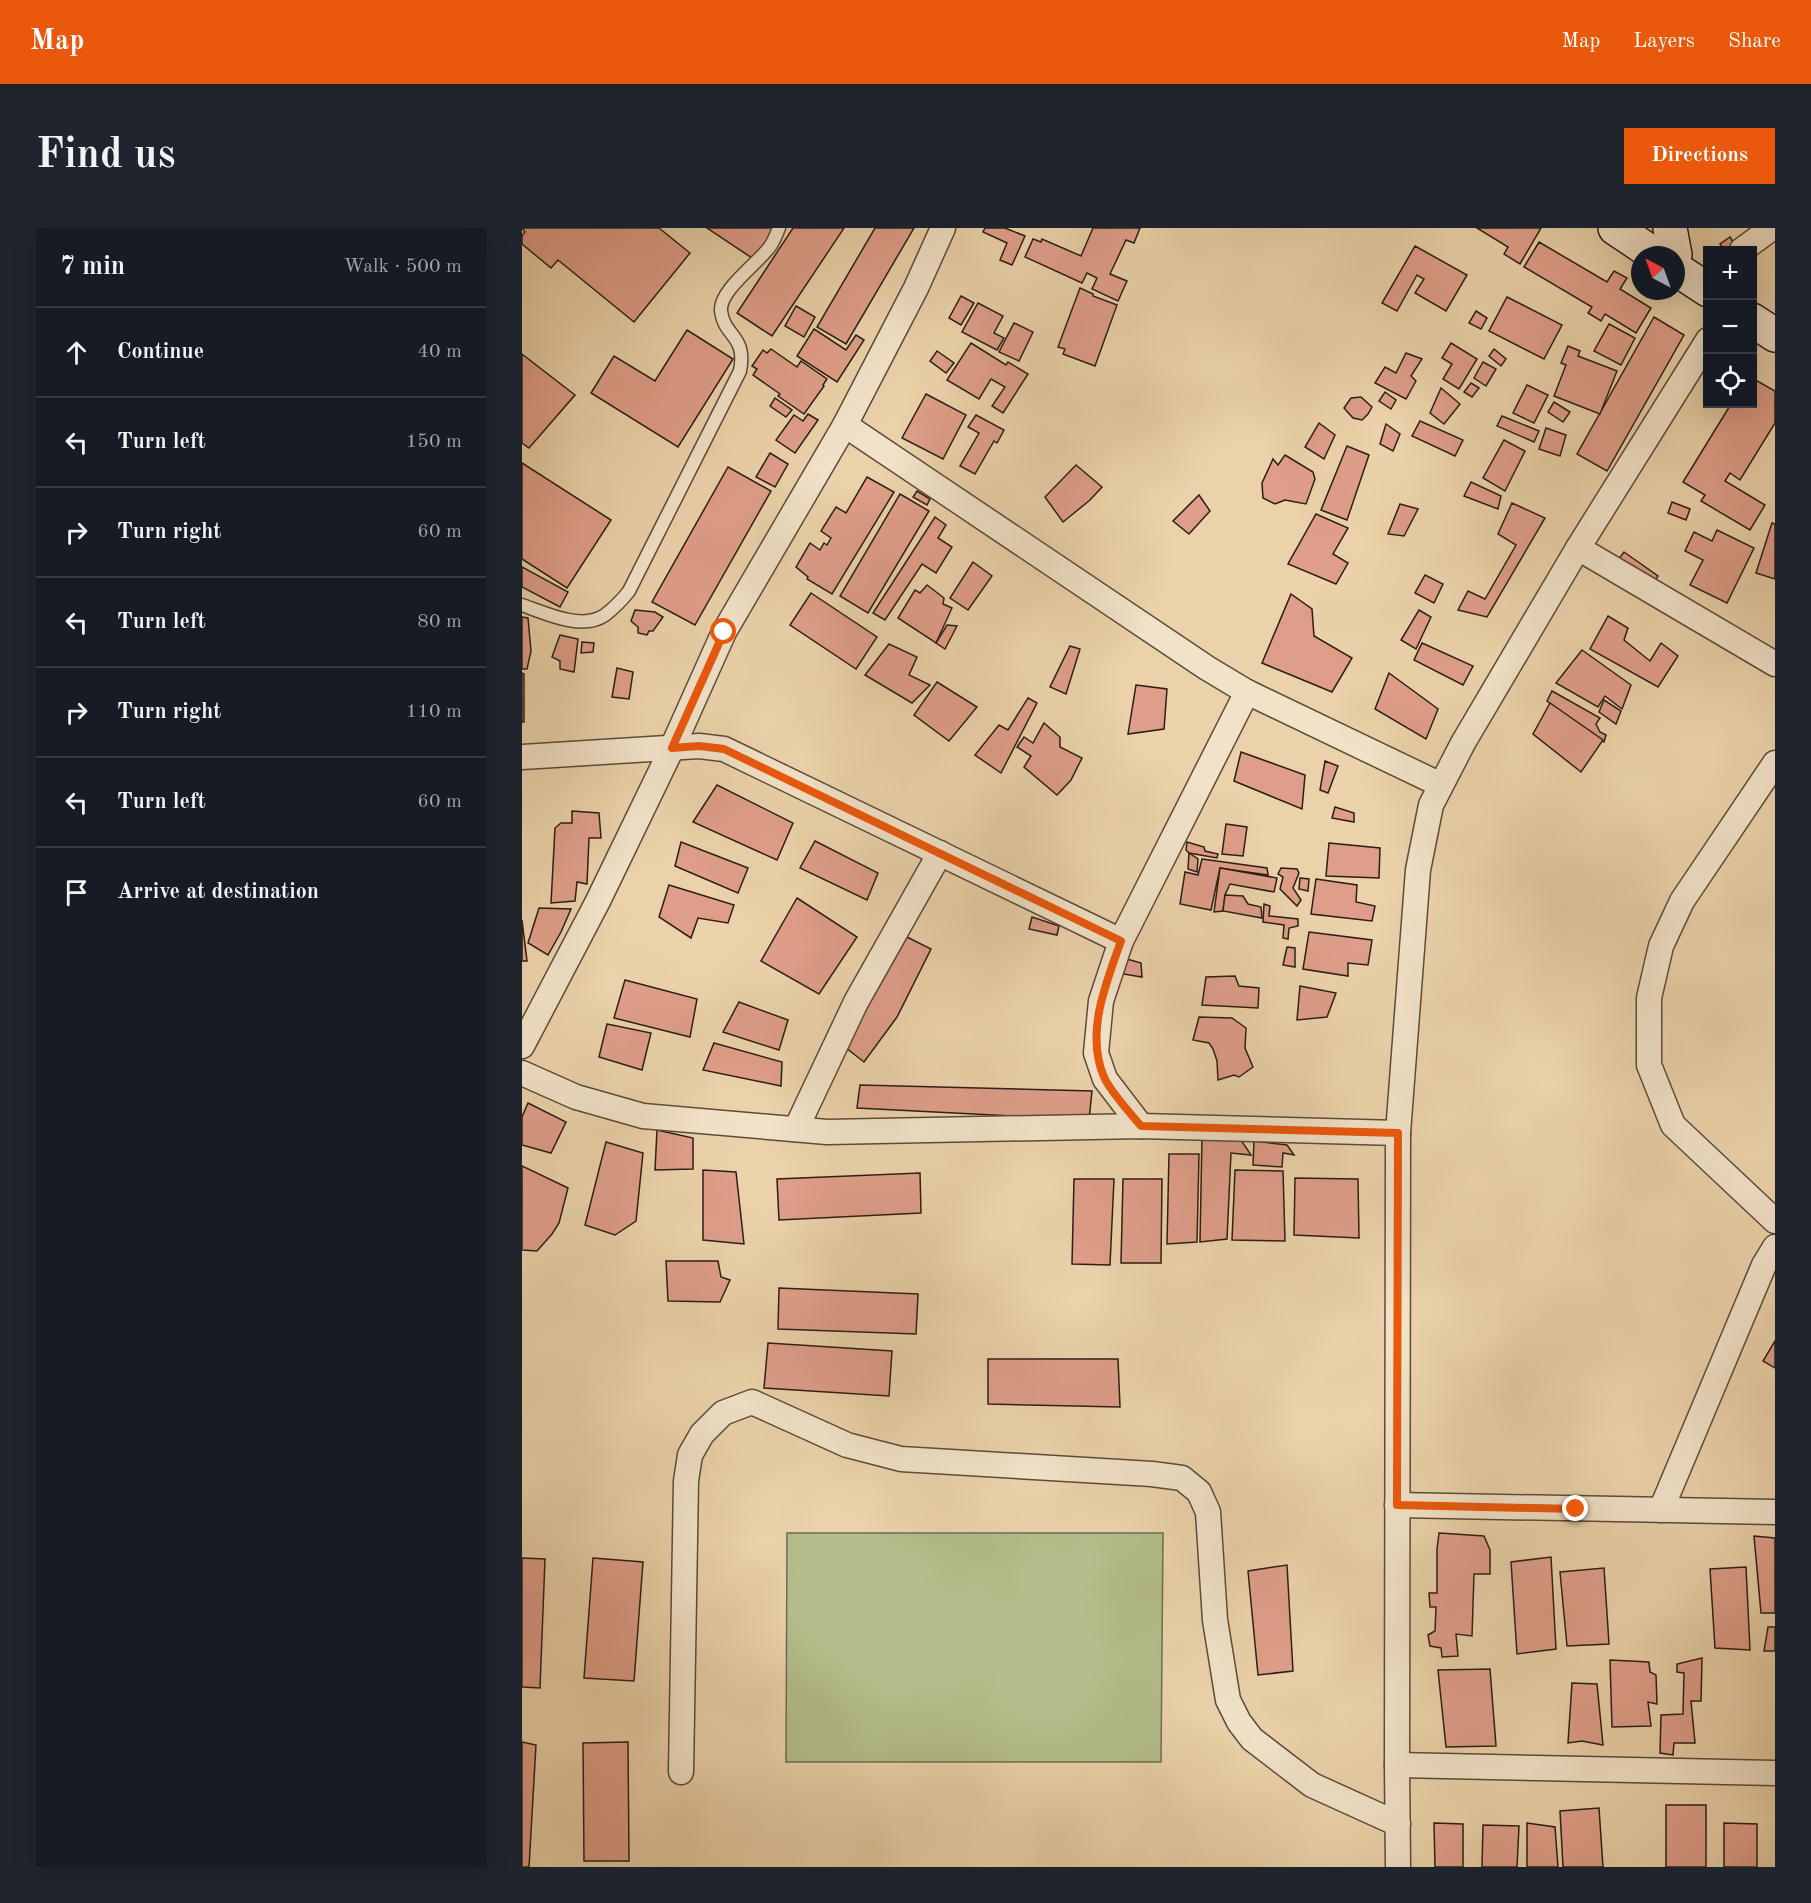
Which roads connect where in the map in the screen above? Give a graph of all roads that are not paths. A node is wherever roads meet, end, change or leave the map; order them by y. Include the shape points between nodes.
1 (779, 228) edge
2 (943, 228) edge
3 (1615, 228) edge
4 (1670, 228) edge
5 (1772, 228) edge
6 (1645, 246) edge
7 (1676, 246) edge
8 (1747, 246) edge
9 (1757, 323) edge
10 (1775, 335) edge
11 (1703, 346) edge
12 (845, 425) junction
13 (1578, 548) junction
14 (522, 605) edge
15 (1775, 664) edge
16 (1247, 692) junction
17 (672, 748) junction
18 (522, 757) edge
19 (1775, 763) edge
20 (1441, 784) junction
21 (940, 853) junction
22 (1121, 941) junction
23 (530, 1017) edge
24 (522, 1046) edge
25 (522, 1073) edge
26 (1141, 1126) junction
27 (796, 1129) junction
28 (1398, 1133) junction
29 (1775, 1221) edge
30 (1775, 1247) edge
31 (1397, 1505) junction
32 (1661, 1510) junction
33 (1775, 1512) edge
34 (1397, 1765) junction
35 (681, 1773) dead end
36 (1775, 1773) edge
37 (1398, 1824) junction
38 (1398, 1867) edge

1 - 14 lane via 771,246 732,286 721,308 723,321 742,350 740,371 629,591 593,621 568,621
2 - 12 street
3 - 6 main road
4 - 7 main road
5 - 8 street
9 - 10 main road
11 - 13 street
12 - 16 street
12 - 17 street via 724,632
13 - 15 street
13 - 20 street
16 - 20 street
16 - 22 street
17 - 18 street
17 - 21 street via 724,749
17 - 23 street via 598,901
19 - 29 street via 1682,901 1661,946 1649,998 1649,1065 1673,1125
20 - 28 street via 1431,805 1418,870
21 - 22 street
21 - 27 street via 856,1002
22 - 26 street via 1101,1001 1096,1053 1105,1079
23 - 24 street
25 - 27 street via 576,1097 643,1116
26 - 27 street via 827,1132
26 - 28 street
28 - 31 street
30 - 32 street
31 - 32 street
31 - 34 street
32 - 33 street
34 - 36 street
34 - 37 street
35 - 37 street via 686,1481 690,1455 702,1434 723,1413 752,1402 847,1444 902,1459 1182,1478 1199,1492 1208,1512 1215,1620 1228,1700 1239,1722 1252,1740 1312,1785
37 - 38 street

